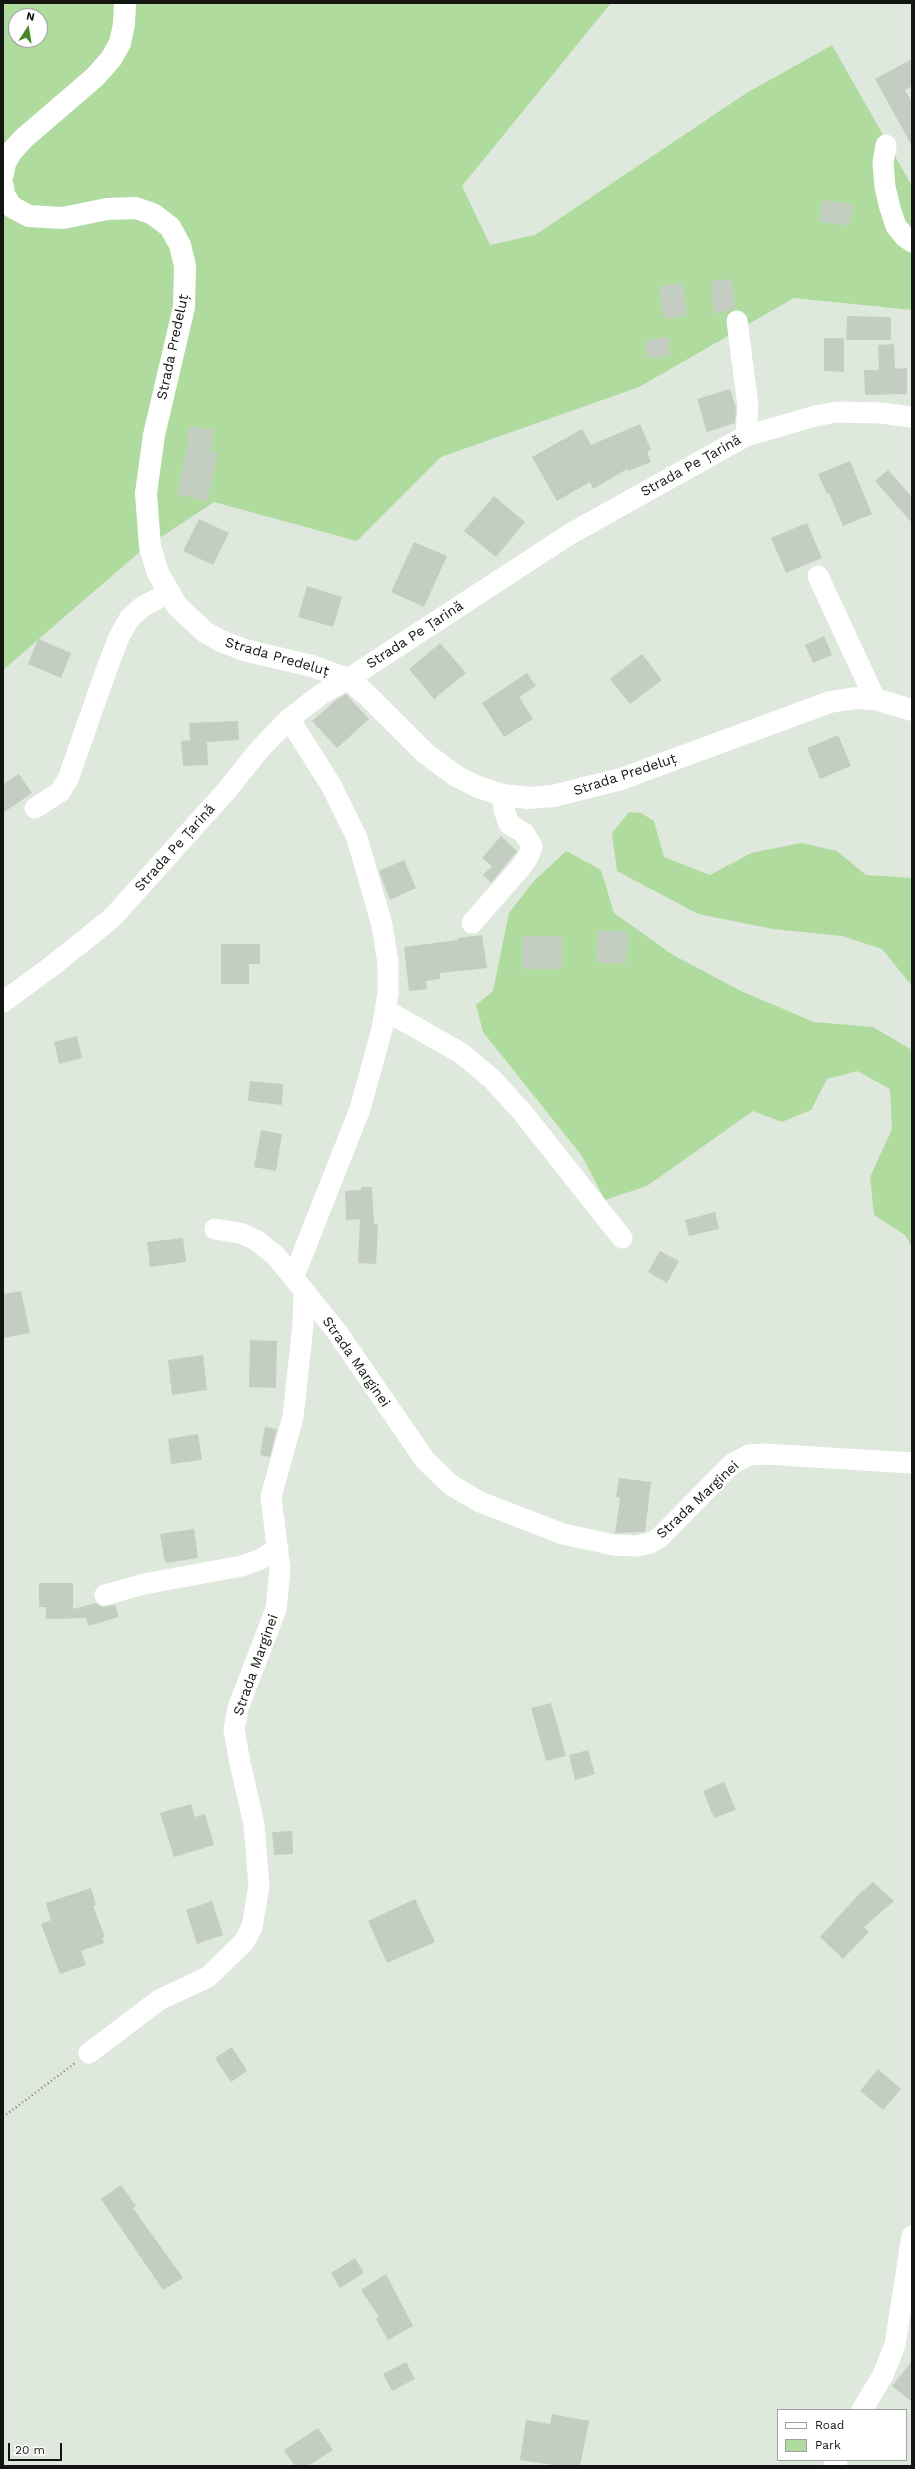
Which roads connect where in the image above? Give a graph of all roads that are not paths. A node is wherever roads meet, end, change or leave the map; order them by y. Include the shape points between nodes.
1 (125, 3) edge
2 (886, 145) dead end
3 (3, 174) edge
4 (3, 187) edge
5 (912, 242) edge
6 (737, 321) dead end
7 (912, 417) edge
8 (746, 436) junction
9 (818, 576) dead end
10 (168, 593) junction
11 (348, 679) junction
12 (875, 698) junction
13 (912, 710) edge
14 (289, 719) junction
15 (503, 795) junction
16 (35, 808) dead end
17 (472, 923) dead end
18 (3, 1002) edge
19 (385, 1010) junction
20 (215, 1229) dead end
21 (622, 1238) dead end
22 (299, 1283) junction
23 (912, 1463) edge
24 (278, 1550) junction
25 (105, 1594) dead end
26 (89, 2053) road end
27 (912, 2236) edge
28 (863, 2409) edge

1 - 3 main road via 120,43 111,59 95,77 20,143 5,163
2 - 5 street via 883,163 890,208 896,226
4 - 10 main road, Strada Predeluț via 4,195 12,207 29,216 63,218 107,209 136,208 153,214 170,227 180,245 185,266 184,308 154,435 146,493 150,547 158,573
6 - 8 street via 748,406
7 - 8 street, Strada Pe Țarină via 837,412
8 - 11 street, Strada Pe Țarină via 570,534
9 - 12 street
10 - 11 main road, Strada Predeluț via 189,619 220,641 244,650 312,666
10 - 16 street via 142,607 129,619 119,636 68,779 60,792
11 - 14 street, Strada Pe Țarină via 320,695
11 - 15 main road, Strada Predeluț via 438,765 478,787
12 - 13 main road, Strada Predeluț
12 - 15 main road, Strada Predeluț via 830,702 808,708 621,779 576,792 528,798
14 - 18 street, Strada Pe Țarină via 112,918
14 - 19 street via 331,785 357,838 382,925 388,964
15 - 17 street via 504,810 509,824 524,832 532,846 521,867
19 - 21 street via 461,1053 492,1079 523,1113
19 - 22 street via 360,1109
20 - 22 street, Strada Marginei via 240,1233 256,1240 276,1256
22 - 23 street, Strada Marginei via 337,1332 425,1460 451,1485 480,1502 563,1534 614,1545 637,1546 650,1543 659,1538 732,1464 749,1455
22 - 24 street, Strada Marginei via 303,1325 293,1416 271,1497
24 - 25 street via 242,1566
24 - 26 street, Strada Marginei via 280,1570 276,1609 238,1708 234,1729 254,1824 259,1886 252,1927 244,1942 208,1977 160,2000
27 - 28 street via 895,2345 883,2375

